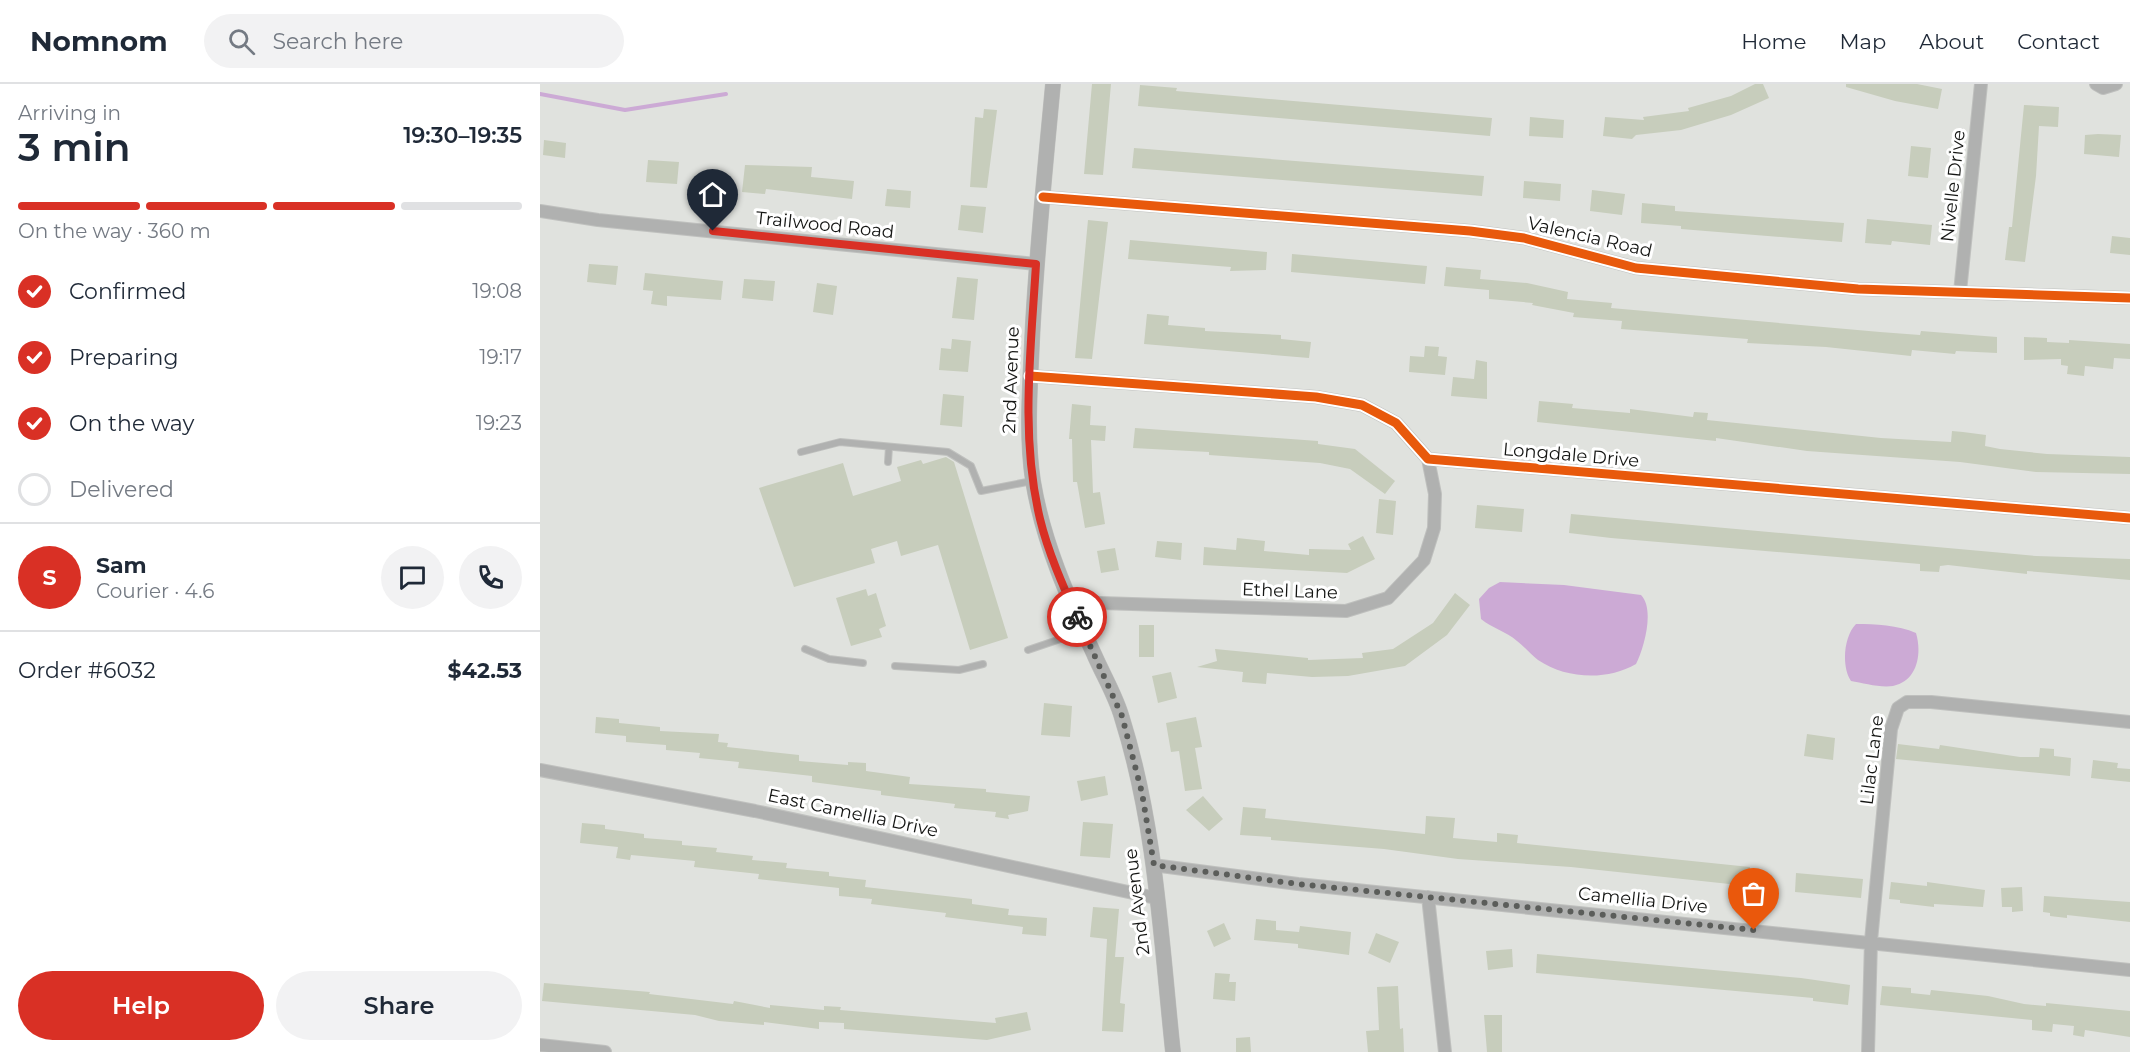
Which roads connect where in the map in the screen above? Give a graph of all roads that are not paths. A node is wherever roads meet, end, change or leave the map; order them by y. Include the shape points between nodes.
1 (1053, 84) edge
2 (1981, 84) edge
3 (2096, 84) edge
4 (2116, 84) edge
5 (1043, 197) junction
6 (540, 211) edge
7 (1036, 264) junction
8 (1960, 292) junction
9 (2130, 298) edge
10 (1030, 376) junction
11 (889, 447) junction
12 (801, 452) dead end
13 (1428, 459) junction
14 (888, 462) dead end
15 (1033, 480) junction
16 (2130, 518) edge
17 (1070, 602) junction
18 (1084, 632) junction
19 (805, 649) dead end
20 (1028, 650) dead end
21 (863, 663) dead end
22 (983, 664) dead end
23 (895, 666) dead end
24 (2130, 722) edge
25 (540, 770) edge
26 (1154, 865) junction
27 (1156, 897) junction
28 (1428, 897) junction
29 (1871, 941) junction
30 (2130, 970) edge
31 (540, 1046) edge
32 (605, 1052) edge
33 (1173, 1052) edge
34 (1444, 1052) edge
35 (1868, 1052) edge

1 - 5 street, 2nd Avenue
2 - 8 street, Nivelle Drive
3 - 4 street via 2103,88
5 - 7 street, 2nd Avenue
5 - 8 street, Valencia Road via 1470,231 1524,238 1636,268 1858,289
6 - 7 street, Trailwood Road
7 - 10 street, 2nd Avenue
8 - 9 street, Valencia Road
10 - 13 street via 1316,397 1362,405 1396,423
10 - 15 street, 2nd Avenue via 1028,430
11 - 12 lane via 840,442
11 - 14 lane
11 - 15 lane via 948,452 972,466 981,491
13 - 16 street, Longdale Drive
13 - 17 street, Ethel Lane via 1435,494 1434,528 1424,560 1388,598 1347,611
15 - 17 street, 2nd Avenue via 1040,519
17 - 18 street, 2nd Avenue
18 - 20 lane
18 - 26 street, 2nd Avenue via 1122,716 1142,793
19 - 21 lane via 829,659
22 - 23 lane via 959,670
24 - 29 street, Lilac Lane via 1931,702 1907,702 1898,708 1892,729
25 - 27 street, East Camellia Drive via 755,811
26 - 27 street, 2nd Avenue
26 - 28 street, Camellia Drive
27 - 33 street, 2nd Avenue
28 - 29 street, Camellia Drive
28 - 34 street
29 - 30 street, Camellia Drive
29 - 35 street, Lilac Lane
31 - 32 street

